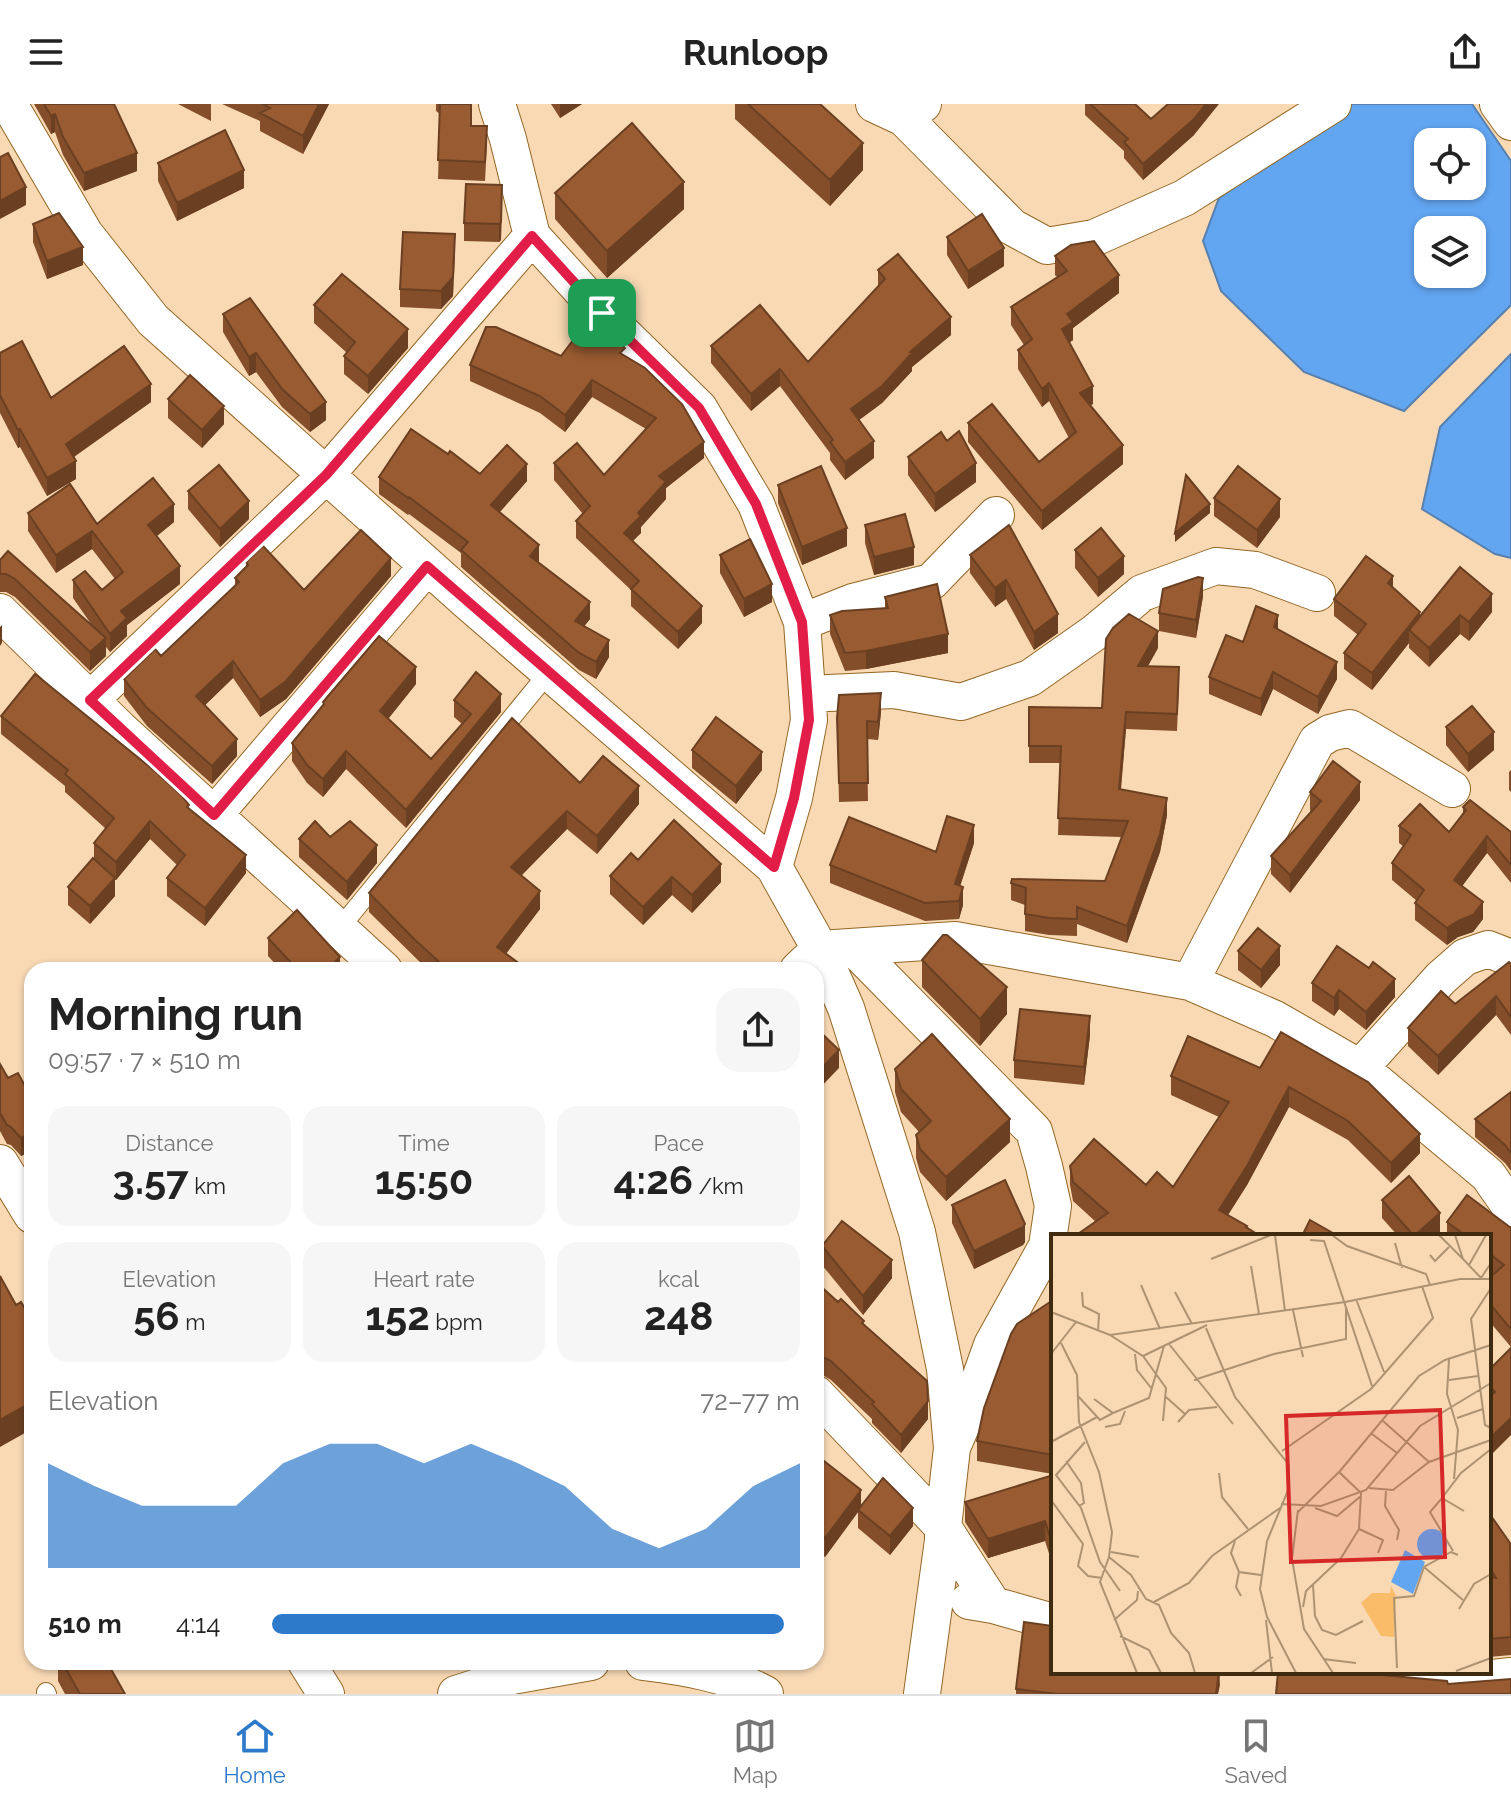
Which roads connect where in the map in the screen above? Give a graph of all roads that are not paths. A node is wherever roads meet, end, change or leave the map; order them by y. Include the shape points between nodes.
1 (9, 104) edge
2 (497, 104) edge
3 (1333, 104) edge
4 (1498, 104) edge
5 (900, 109) edge
6 (1511, 122) edge
7 (532, 236) junction
8 (326, 475) junction
9 (996, 515) dead end
10 (427, 566) junction
11 (1317, 593) dead end
12 (0, 612) edge
13 (802, 622) junction
14 (549, 672) junction
15 (807, 694) junction
16 (90, 700) junction
17 (1452, 789) dead end
18 (214, 815) junction
19 (774, 867) junction
20 (339, 929) junction
21 (824, 955) edge
22 (1511, 958) edge
23 (375, 962) edge
24 (1190, 982) junction
25 (1360, 1068) junction
26 (0, 1163) edge
27 (24, 1202) edge
28 (1511, 1208) edge
29 (824, 1402) edge
30 (952, 1448) junction
31 (943, 1527) junction
32 (936, 1596) junction
33 (993, 1605) junction
34 (1051, 1621) edge
35 (311, 1670) edge
36 (546, 1670) edge
37 (693, 1670) edge
38 (1408, 1674) edge
39 (1511, 1676) edge
40 (326, 1694) edge
41 (456, 1694) edge
42 (765, 1694) edge
43 (922, 1694) edge

1 - 8 street via 85,234 153,320
2 - 7 street
3 - 5 street via 1184,198 1094,238 1047,246 1012,227
4 - 6 street
7 - 8 street
7 - 13 street via 699,408 756,504
8 - 10 street
8 - 16 street
9 - 13 street via 931,582
10 - 14 street
10 - 18 street
11 - 15 street via 1255,570 1216,566 1142,593 1030,678 961,702 894,690
12 - 16 street
13 - 15 street
14 - 19 street
14 - 20 lane
15 - 19 street via 809,720
16 - 18 street
17 - 24 street via 1350,728 1317,741
18 - 20 street
19 - 21 street
20 - 23 street
21 - 24 street via 955,940
21 - 30 street via 917,1232 945,1369
21 - 30 street via 1034,1131 1044,1166 1053,1206 1047,1246 992,1345
22 - 25 street via 1488,949 1465,957
24 - 25 street via 1275,1019
25 - 28 street via 1488,1175
26 - 27 street
29 - 31 street
30 - 31 street
31 - 32 street
31 - 33 street
32 - 33 street
32 - 43 street
33 - 34 street
35 - 40 street
36 - 41 street
37 - 42 street
38 - 39 street via 1475,1680

